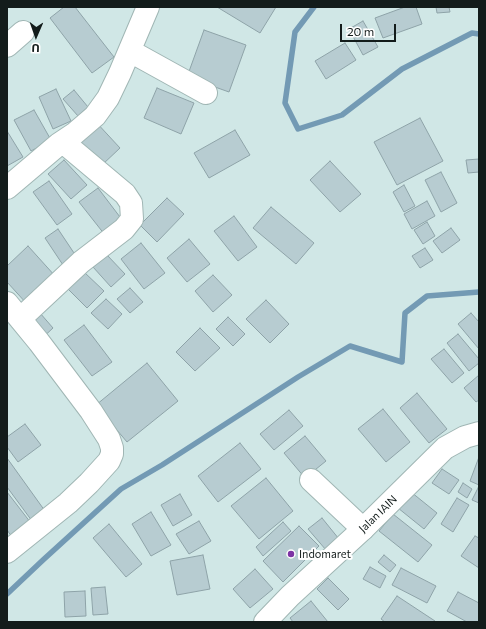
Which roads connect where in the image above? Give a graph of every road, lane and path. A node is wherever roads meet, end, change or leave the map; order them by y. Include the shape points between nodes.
1 (148, 7) edge
2 (23, 32) dead end
3 (7, 46) edge
4 (130, 51) junction
5 (206, 93) dead end
6 (63, 142) junction
7 (7, 188) edge
8 (13, 311) edge
9 (479, 433) edge
10 (311, 480) dead end
11 (363, 529) junction
12 (7, 552) edge
13 (265, 622) edge

1 - 4 street
2 - 3 street
4 - 5 street
4 - 6 street via 108,98 95,116
6 - 7 street
6 - 8 street via 125,194 131,203 132,218 124,229
8 - 12 street via 91,411 109,439 112,454 89,483
9 - 11 street, Jalan IAIN via 465,437 446,448
10 - 11 street
11 - 13 street, Jalan IAIN

